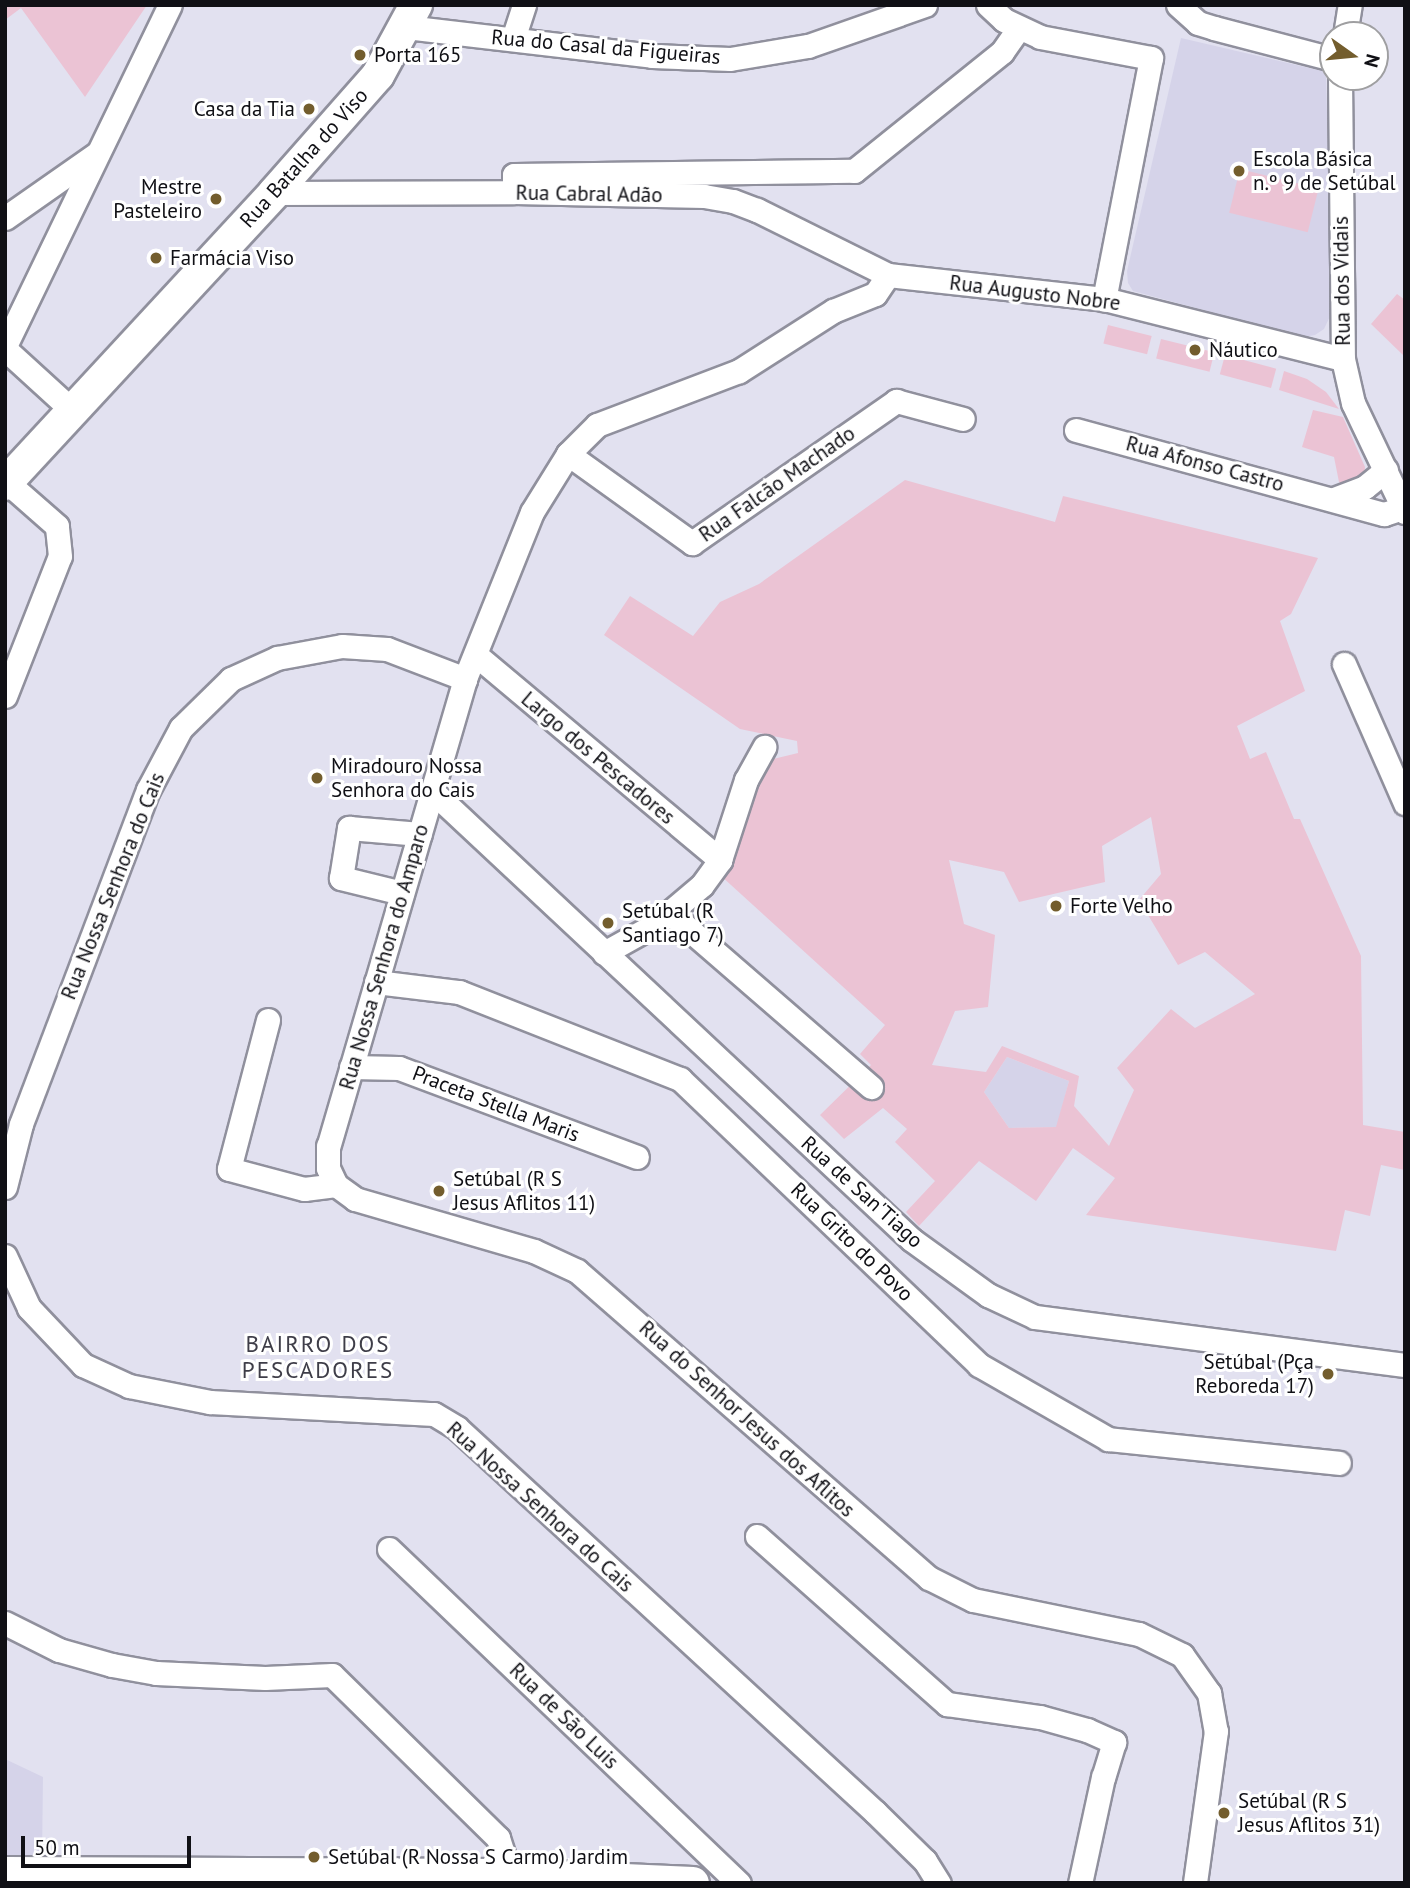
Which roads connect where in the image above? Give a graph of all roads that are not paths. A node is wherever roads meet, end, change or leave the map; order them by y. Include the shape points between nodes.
1 (170, 5) edge
2 (524, 5) edge
3 (925, 5) edge
4 (988, 5) edge
5 (1178, 5) edge
6 (411, 16) edge
7 (1018, 29) junction
8 (513, 39) junction
9 (1319, 55) edge
10 (1340, 91) edge
11 (101, 152) junction
12 (514, 192) junction
13 (274, 193) junction
14 (5, 219) edge
15 (888, 275) junction
16 (1104, 299) junction
17 (5, 347) edge
18 (1343, 359) junction
19 (73, 411) junction
20 (963, 419) dead end
21 (1076, 430) dead end
22 (568, 454) junction
23 (1386, 470) junction
24 (6, 482) edge
25 (1334, 499) junction
26 (1404, 510) edge
27 (476, 655) junction
28 (1344, 664) dead end
29 (465, 680) junction
30 (5, 696) edge
31 (764, 747) dead end
32 (432, 791) junction
33 (1405, 803) edge
34 (420, 834) junction
35 (720, 860) junction
36 (402, 893) junction
37 (670, 913) junction
38 (604, 953) junction
39 (376, 982) junction
40 (268, 1020) dead end
41 (351, 1067) junction
42 (871, 1087) dead end
43 (637, 1157) dead end
44 (336, 1185) junction
45 (5, 1187) edge
46 (5, 1256) edge
47 (1405, 1365) edge
48 (1339, 1463) dead end
49 (757, 1536) dead end
50 (390, 1549) dead end
51 (5, 1623) edge
52 (5, 1873) edge
53 (510, 1875) junction
54 (56, 1878) edge
55 (428, 1879) edge
56 (693, 1883) edge
57 (739, 1883) edge
58 (939, 1883) edge
59 (1080, 1883) edge
60 (1195, 1883) edge

1 - 11 street
2 - 8 street
3 - 8 street, Rua do Casal da Figueiras via 808,46 730,59 652,56
4 - 7 street
5 - 9 street via 1198,23
6 - 8 street, Rua do Casal da Figueiras
6 - 13 street, Rua Batalha do Viso via 378,75
7 - 12 street via 1002,52 854,170 514,175
7 - 16 street via 1151,58
10 - 18 street, Rua dos Vidais
11 - 14 street
11 - 17 street
12 - 13 street, Rua Cabral Adão
12 - 15 street, Rua Cabral Adão via 704,196 733,201
13 - 19 street, Rua Batalha do Viso
15 - 16 street, Rua Augusto Nobre
15 - 22 street, Rua Nossa Senhora do Amparo via 875,293 833,311 739,371 597,425
16 - 18 street, Rua Augusto Nobre
17 - 19 street
18 - 23 street, Rua dos Vidais via 1353,403
19 - 24 street, Rua Batalha do Viso
20 - 22 street, Rua Falcão Machado via 897,401 692,544
21 - 25 street, Rua Afonso Castro
22 - 27 street, Rua Nossa Senhora do Amparo via 532,512
23 - 25 street via 1365,487
23 - 26 street, Rua dos Vidais
24 - 30 street via 57,526 60,556
25 - 26 street, Rua Afonso Castro via 1384,514
27 - 29 street, Rua Nossa Senhora do Amparo
27 - 35 street, Largo dos Pescadores
28 - 33 street
29 - 32 street, Rua Nossa Senhora do Amparo
29 - 45 street, Rua Nossa Senhora do Cais via 387,649 342,646 276,658 231,680 181,728 138,814 21,1124
31 - 35 street via 747,780
32 - 34 street, Rua Nossa Senhora do Amparo
32 - 38 street, Rua de San'Tiago
34 - 36 street, Rua Nossa Senhora do Amparo
34 - 36 street via 349,828 341,878
35 - 37 street via 702,885
36 - 39 street, Rua Nossa Senhora do Amparo
37 - 38 street
37 - 42 street
38 - 47 street, Rua de San'Tiago via 912,1240 988,1295 1035,1317
39 - 41 street, Rua Nossa Senhora do Amparo
39 - 48 street, Rua Grito do Povo via 459,992 680,1079 979,1365 1108,1439
40 - 44 street via 229,1169 304,1189
41 - 43 street, Praceta Stella Maris via 399,1068
41 - 44 street, Rua Nossa Senhora do Amparo via 326,1157
44 - 60 street, Rua do Senhor Jesus dos Aflitos via 355,1199 534,1251 577,1271 929,1578 973,1600 1139,1634 1182,1655 1209,1693 1216,1731
46 - 58 street, Rua Nossa Senhora do Cais via 29,1308 83,1365 129,1386 210,1402 434,1414 457,1428 875,1812 925,1861
49 - 59 street via 947,1703 1040,1717 1114,1742
50 - 57 street, Rua de São Luis
51 - 53 street via 59,1650 156,1673 265,1678 322,1674 339,1679 498,1838
52 - 54 street
53 - 55 street
53 - 56 street
54 - 55 street

